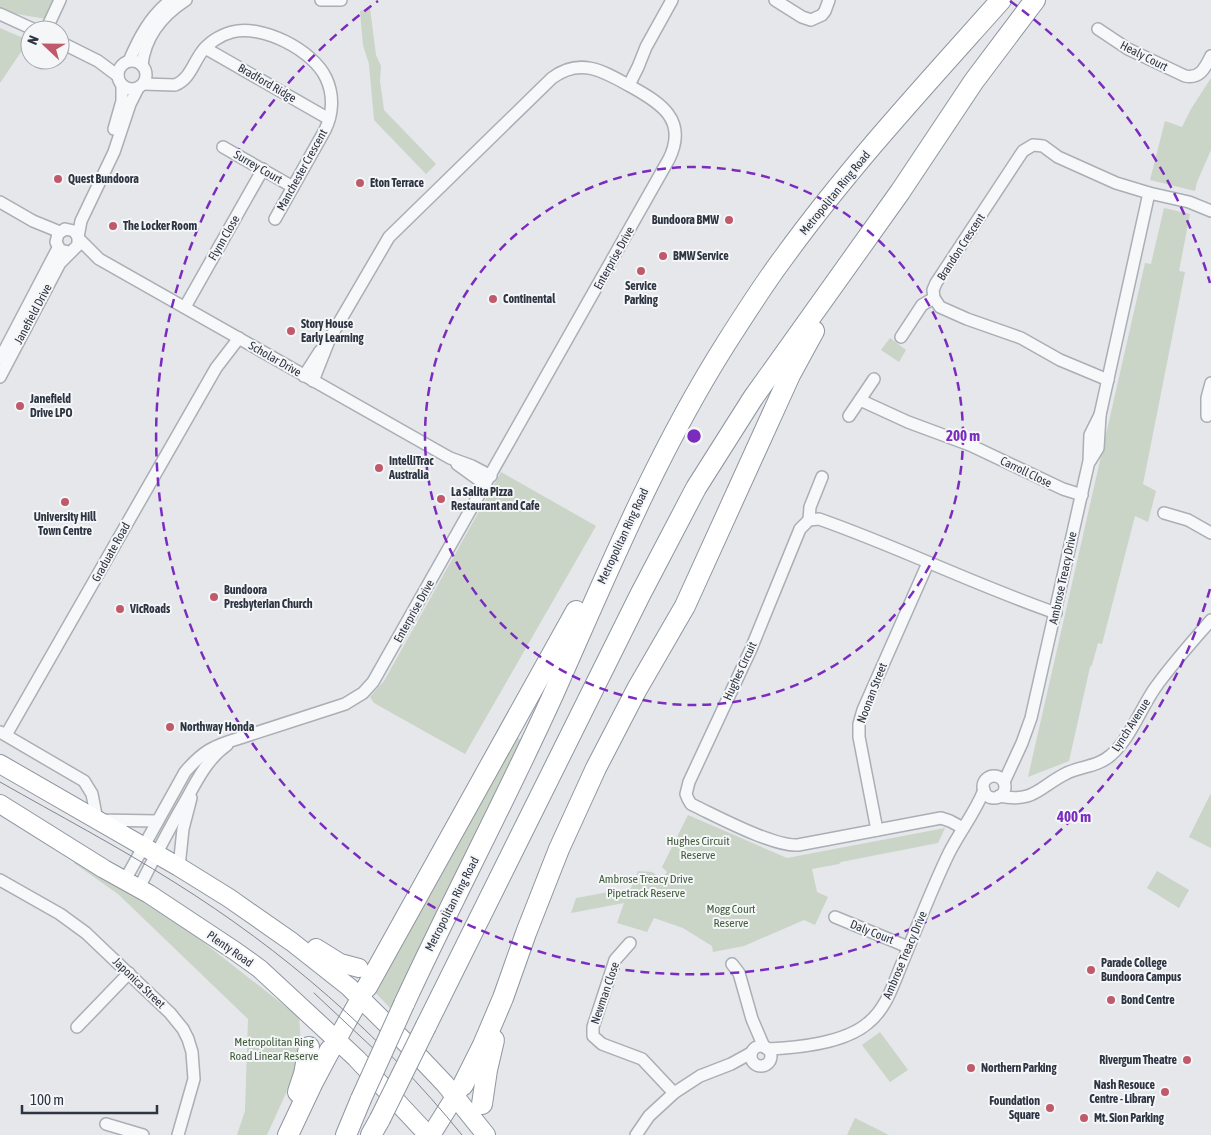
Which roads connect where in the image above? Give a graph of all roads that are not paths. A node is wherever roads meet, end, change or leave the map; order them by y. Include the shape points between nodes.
1 (60, 0) edge
2 (171, 0) edge
3 (186, 0) edge
4 (321, 0) edge
5 (341, 0) edge
6 (672, 0) edge
7 (775, 0) edge
8 (828, 0) edge
9 (1002, 0) edge
10 (1035, 0) edge
11 (0, 14) edge
12 (51, 20) edge
13 (20, 23) edge
14 (1098, 29) dead end
15 (70, 47) edge
16 (204, 48) junction
17 (1211, 56) edge
18 (144, 68) junction
19 (123, 72) junction
20 (625, 83) junction
21 (171, 85) junction
22 (141, 86) junction
23 (330, 119) junction
24 (223, 147) dead end
25 (263, 169) junction
26 (293, 187) junction
27 (1149, 193) junction
28 (0, 202) edge
29 (1211, 211) edge
30 (275, 219) dead end
31 (60, 237) junction
32 (78, 238) junction
33 (70, 252) junction
34 (99, 258) junction
35 (842, 273) junction
36 (934, 298) junction
37 (185, 307) junction
38 (235, 336) junction
39 (900, 337) dead end
40 (0, 359) edge
41 (0, 377) edge
42 (309, 378) junction
43 (874, 378) dead end
44 (1108, 380) junction
45 (1211, 383) edge
46 (860, 400) junction
47 (849, 416) dead end
48 (1207, 416) dead end
49 (654, 470) junction
50 (822, 477) dead end
51 (488, 480) junction
52 (1082, 494) junction
53 (1164, 514) dead end
54 (809, 520) junction
55 (1211, 533) edge
56 (928, 563) junction
57 (1056, 613) junction
58 (1211, 620) edge
59 (3, 734) edge
60 (234, 740) junction
61 (1018, 751) junction
62 (0, 764) edge
63 (992, 776) junction
64 (196, 782) junction
65 (1005, 784) junction
66 (984, 790) junction
67 (997, 797) junction
68 (1026, 797) junction
69 (0, 804) edge
70 (972, 816) junction
71 (97, 820) junction
72 (157, 821) junction
73 (963, 828) junction
74 (877, 830) junction
75 (150, 850) junction
76 (179, 867) junction
77 (1, 883) edge
78 (132, 884) junction
79 (230, 898) junction
80 (835, 917) dead end
81 (526, 933) junction
82 (630, 943) dead end
83 (908, 947) junction
84 (732, 964) dead end
85 (368, 967) junction
86 (128, 973) junction
87 (363, 993) junction
88 (308, 1014) junction
89 (77, 1027) dead end
90 (333, 1045) junction
91 (308, 1047) joint
92 (761, 1052) junction
93 (731, 1064) junction
94 (459, 1091) junction
95 (674, 1092) junction
96 (482, 1104) joint
97 (106, 1124) dead end
98 (375, 1127) edge
99 (484, 1132) edge
100 (143, 1135) edge
101 (178, 1135) edge
102 (278, 1135) edge
103 (288, 1135) edge
104 (346, 1135) edge
105 (430, 1135) edge
106 (636, 1135) edge

1 - 12 street
2 - 19 street, Janefield Drive via 144,29
3 - 18 street via 156,28 146,45
4 - 5 street
6 - 20 street via 646,47 632,64
7 - 8 street via 804,14 814,13
9 - 49 highway, Metropolitan Ring Road via 872,146 786,254 719,355
10 - 35 highway via 969,88
11 - 13 street
14 - 17 street, Healy Court via 1128,49 1185,76 1194,77 1204,70
15 - 19 street
16 - 21 street, Manchester Crescent via 185,79
16 - 23 street, Bradford Ridge
16 - 23 street, Manchester Crescent via 224,35 250,30 289,44 317,65 326,78 332,102
18 - 19 street via 136,62
18 - 21 street
18 - 22 street via 146,80
19 - 22 street via 130,89
19 - 31 street, Janefield Drive via 122,101 107,149 77,213
20 - 42 street, Enterprise Drive via 600,70 586,67 564,70 552,78 388,237
20 - 51 street, Enterprise Drive via 653,98 667,111 675,130 673,151
21 - 22 street
22 - 32 street via 130,104 114,152 81,222
23 - 26 street, Manchester Crescent
24 - 25 street, Surrey Court
25 - 26 street, Surrey Court
25 - 37 street, Flynn Close
26 - 30 street, Manchester Crescent
27 - 29 street via 1189,202
27 - 36 street, Brandon Crescent via 1116,183 1058,157 1043,146 1029,146 937,282
27 - 44 street, Ambrose Treacy Drive
28 - 31 street
31 - 32 street via 74,231
31 - 33 street via 62,251
31 - 40 street, Janefield Drive
32 - 33 street via 76,248
32 - 34 street, Scholar Drive
33 - 34 street, Scholar Drive
33 - 41 street, Janefield Drive via 60,262
34 - 37 street, Scholar Drive
35 - 81 highway via 790,375 685,606 596,768
35 - 98 highway, bridge via 748,404 696,488
36 - 39 street via 922,305
36 - 44 street via 940,307 1021,338 1060,360
37 - 38 street, Scholar Drive
38 - 42 street, Scholar Drive
38 - 59 street, Graduate Road
42 - 51 street, Scholar Drive via 450,458 468,473
43 - 46 street
44 - 52 street, Ambrose Treacy Drive via 1100,415 1090,435 1089,461
45 - 48 street
46 - 47 street
46 - 52 street, Carroll Close via 970,445 1063,489
49 - 85 highway via 630,502 570,623
49 - 104 highway, Metropolitan Ring Road, bridge via 529,746 404,1004
50 - 54 street via 810,507
51 - 60 street, Enterprise Drive via 369,688 345,704
52 - 57 street, Ambrose Treacy Drive
53 - 55 street via 1188,520
54 - 56 street via 820,520
54 - 74 street, Hughes Circuit via 800,529 686,794 690,804 788,845
56 - 57 street
56 - 74 street, Noonan Street via 859,724
57 - 61 street, Ambrose Treacy Drive via 1031,718
58 - 68 street, Lynch Avenue via 1156,686 1111,756 1066,774
59 - 71 street via 84,781 92,794
60 - 64 street, Enterprise Drive via 211,759
60 - 72 street, Enterprise Drive via 209,748 197,757
61 - 63 street, Ambrose Treacy Drive
61 - 65 street, Ambrose Treacy Drive
62 - 71 highway
63 - 65 street
63 - 66 street via 984,783
64 - 75 street, Enterprise Drive
64 - 76 street via 183,829
65 - 67 street via 1004,792
65 - 68 street
66 - 67 street via 988,796
66 - 70 street, Ambrose Treacy Drive
67 - 68 street, Lynch Avenue
67 - 70 street, Ambrose Treacy Drive
69 - 78 highway, Plenty Road
70 - 73 street, Ambrose Treacy Drive
71 - 72 street
71 - 75 highway
72 - 75 street, Enterprise Drive
73 - 74 street, Hughes Circuit via 941,818
73 - 83 street, Ambrose Treacy Drive
75 - 76 highway
75 - 78 street, Enterprise Drive
76 - 79 highway
77 - 86 street, Japonica Street via 73,922
78 - 88 highway, Plenty Road via 246,959
79 - 85 highway via 288,927 328,957
79 - 87 highway
80 - 83 street, Daly Court
81 - 94 highway via 503,998
81 - 96 highway via 492,1046
82 - 95 street, Newman Close via 615,960 593,1036 602,1044 642,1059
83 - 92 street, Ambrose Treacy Drive via 885,1002 860,1030 840,1038
84 - 92 street via 739,973
85 - 87 highway
86 - 89 street
86 - 101 street, Japonica Street via 177,1021 188,1039 194,1079
87 - 90 highway
87 - 94 highway via 407,1044
88 - 90 highway, Plenty Road
88 - 91 highway
90 - 103 highway
90 - 105 highway, Plenty Road via 382,1084
91 - 102 highway via 304,1074
92 - 93 street, Ambrose Treacy Drive
92 - 93 street, Ambrose Treacy Drive via 763,1066
93 - 95 street, Ambrose Treacy Drive via 700,1076
94 - 99 highway
94 - 105 highway
95 - 106 street, Ambrose Treacy Drive via 649,1116
96 - 99 highway
97 - 100 street

